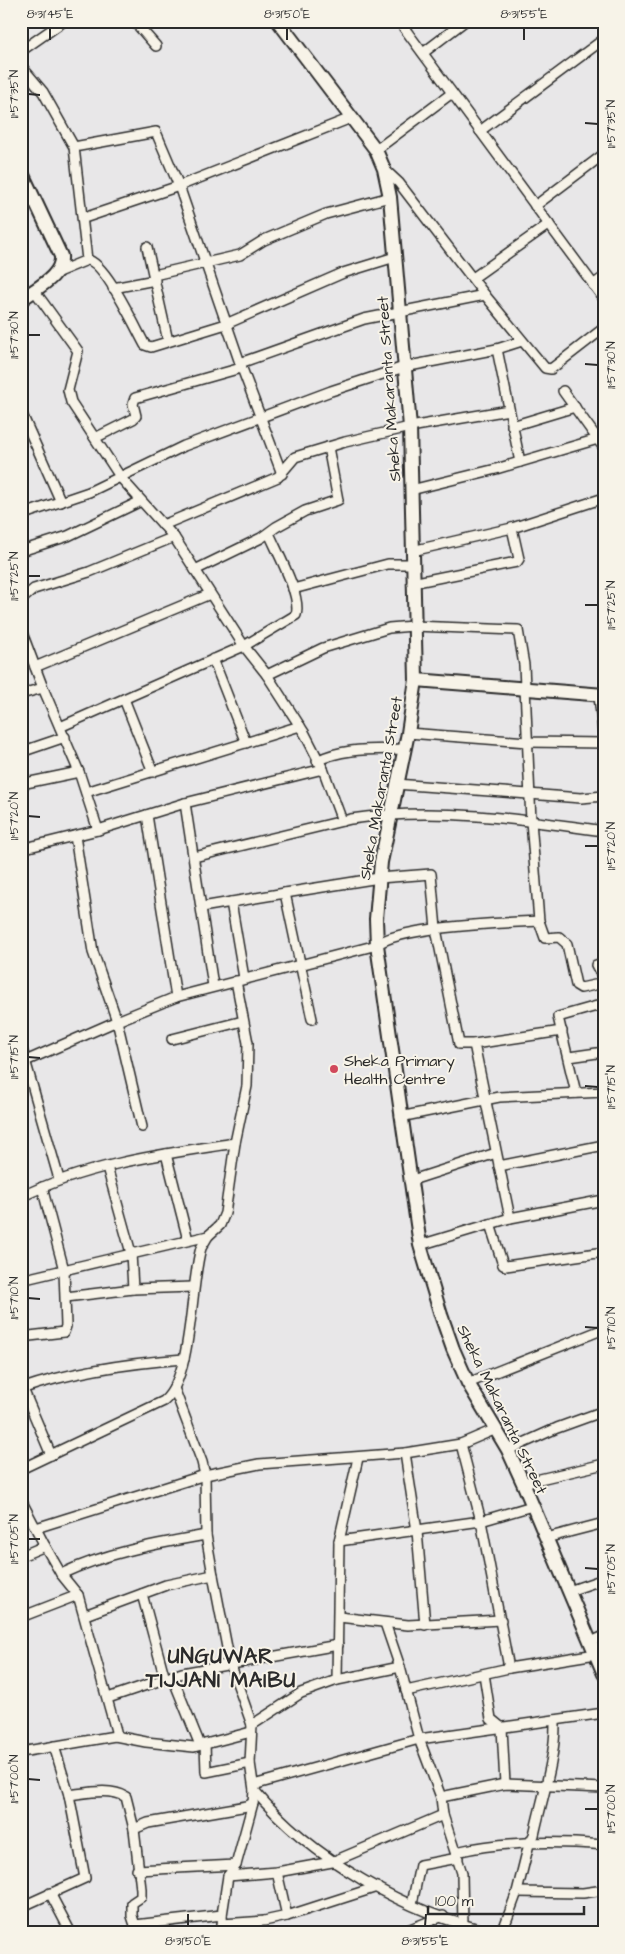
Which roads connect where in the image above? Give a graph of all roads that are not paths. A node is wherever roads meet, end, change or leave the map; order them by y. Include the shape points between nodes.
1 (64, 21) edge
2 (134, 21) edge
3 (278, 21) edge
4 (399, 21) edge
5 (465, 21) edge
6 (604, 39) edge
7 (156, 46) dead end
8 (21, 51) edge
9 (423, 53) junction
10 (21, 66) edge
11 (452, 93) junction
12 (351, 118) junction
13 (480, 131) junction
14 (74, 147) junction
15 (376, 150) junction
16 (604, 154) edge
17 (384, 169) junction
18 (21, 171) edge
19 (179, 186) junction
20 (390, 197) junction
21 (34, 199) junction
22 (535, 206) junction
23 (21, 208) edge
24 (84, 218) junction
25 (548, 224) junction
26 (147, 247) dead end
27 (395, 257) junction
28 (87, 260) junction
29 (206, 264) junction
30 (58, 272) junction
31 (154, 277) junction
32 (604, 277) edge
33 (473, 278) junction
34 (593, 285) junction
35 (113, 288) junction
36 (34, 290) junction
37 (485, 296) junction
38 (604, 299) edge
39 (21, 300) edge
40 (398, 312) junction
41 (226, 324) junction
42 (604, 328) edge
43 (168, 341) junction
44 (522, 341) junction
45 (497, 349) junction
46 (240, 365) junction
47 (404, 367) junction
48 (562, 391) dead end
49 (575, 407) junction
50 (509, 410) junction
51 (21, 412) edge
52 (260, 416) junction
53 (512, 426) junction
54 (410, 427) junction
55 (94, 438) junction
56 (598, 439) junction
57 (328, 447) junction
58 (604, 448) edge
59 (520, 462) junction
60 (282, 474) junction
61 (121, 478) junction
62 (411, 490) junction
63 (604, 498) edge
64 (141, 501) junction
65 (61, 502) junction
66 (21, 515) edge
67 (163, 525) junction
68 (512, 528) junction
69 (269, 534) junction
70 (174, 537) junction
71 (412, 550) junction
72 (21, 551) edge
73 (412, 564) junction
74 (195, 570) junction
75 (412, 583) junction
76 (293, 589) junction
77 (210, 594) junction
78 (21, 600) edge
79 (413, 626) junction
80 (21, 630) edge
81 (244, 646) junction
82 (213, 659) junction
83 (35, 667) junction
84 (267, 675) junction
85 (416, 680) junction
86 (43, 688) junction
87 (525, 688) junction
88 (21, 694) edge
89 (601, 696) edge
90 (124, 699) junction
91 (300, 726) junction
92 (60, 728) junction
93 (408, 732) junction
94 (65, 737) junction
95 (527, 742) junction
96 (246, 743) junction
97 (604, 743) edge
98 (404, 750) junction
99 (21, 752) edge
100 (317, 761) junction
101 (323, 769) junction
102 (79, 772) junction
103 (153, 772) junction
104 (21, 784) edge
105 (396, 784) junction
106 (86, 792) junction
107 (530, 794) junction
108 (604, 796) edge
109 (185, 803) junction
110 (147, 815) junction
111 (389, 816) junction
112 (342, 821) junction
113 (531, 821) junction
114 (98, 830) junction
115 (604, 831) edge
116 (75, 836) junction
117 (21, 849) edge
118 (194, 857) junction
119 (379, 878) junction
120 (285, 892) junction
121 (231, 902) junction
122 (202, 907) junction
123 (539, 921) junction
124 (436, 929) junction
125 (377, 945) junction
126 (301, 964) junction
127 (596, 965) dead end
128 (240, 980) junction
129 (604, 982) edge
130 (213, 986) junction
131 (176, 997) junction
132 (604, 1004) edge
133 (312, 1019) dead end
134 (116, 1021) junction
135 (242, 1021) junction
136 (562, 1031) junction
137 (172, 1039) dead end
138 (474, 1044) junction
139 (21, 1046) edge
140 (604, 1052) edge
141 (569, 1057) junction
142 (24, 1062) edge
143 (604, 1092) edge
144 (576, 1093) junction
145 (485, 1099) junction
146 (400, 1117) junction
147 (142, 1127) dead end
148 (236, 1143) junction
149 (604, 1145) edge
150 (496, 1153) junction
151 (166, 1154) junction
152 (499, 1166) junction
153 (107, 1167) junction
154 (59, 1179) junction
155 (409, 1181) junction
156 (42, 1187) junction
157 (21, 1197) edge
158 (604, 1200) edge
159 (510, 1218) junction
160 (490, 1224) junction
161 (208, 1236) junction
162 (188, 1240) junction
163 (420, 1245) junction
164 (604, 1252) edge
165 (131, 1253) junction
166 (64, 1270) junction
167 (21, 1280) edge
168 (193, 1287) junction
169 (132, 1289) junction
170 (66, 1297) junction
171 (604, 1329) edge
172 (21, 1337) edge
173 (184, 1360) junction
174 (468, 1383) junction
175 (174, 1388) junction
176 (22, 1389) edge
177 (604, 1411) edge
178 (496, 1429) junction
179 (461, 1444) junction
180 (508, 1450) junction
181 (405, 1453) junction
182 (51, 1455) junction
183 (358, 1458) junction
184 (604, 1464) edge
185 (21, 1469) edge
186 (205, 1476) junction
187 (523, 1483) junction
188 (21, 1500) edge
189 (532, 1506) junction
190 (482, 1520) junction
191 (604, 1523) edge
192 (36, 1528) junction
193 (417, 1531) junction
194 (206, 1535) junction
195 (546, 1538) junction
196 (339, 1541) junction
197 (45, 1546) junction
198 (21, 1556) edge
199 (62, 1574) junction
200 (214, 1575) junction
201 (604, 1579) edge
202 (569, 1591) junction
203 (142, 1594) junction
204 (78, 1595) junction
205 (85, 1615) junction
206 (21, 1617) edge
207 (340, 1618) junction
208 (501, 1620) junction
209 (385, 1624) junction
210 (425, 1625) junction
211 (604, 1636) edge
212 (338, 1645) junction
213 (593, 1648) junction
214 (230, 1663) junction
215 (400, 1666) junction
216 (509, 1668) junction
217 (484, 1674) junction
218 (604, 1674) edge
219 (168, 1677) junction
220 (337, 1680) junction
221 (406, 1691) junction
222 (108, 1698) junction
223 (604, 1713) edge
224 (555, 1720) junction
225 (502, 1728) junction
226 (251, 1729) junction
227 (114, 1736) junction
228 (419, 1739) junction
229 (203, 1744) junction
230 (54, 1746) junction
231 (21, 1752) edge
232 (250, 1763) junction
233 (504, 1784) junction
234 (544, 1784) junction
235 (604, 1788) edge
236 (254, 1790) junction
237 (69, 1795) junction
238 (440, 1797) junction
239 (253, 1803) junction
240 (443, 1815) junction
241 (134, 1830) junction
242 (529, 1844) junction
243 (604, 1844) edge
244 (457, 1855) junction
245 (332, 1862) junction
246 (236, 1865) junction
247 (137, 1870) junction
248 (277, 1872) junction
249 (228, 1876) junction
250 (377, 1887) junction
251 (604, 1890) edge
252 (518, 1892) junction
253 (50, 1893) junction
254 (412, 1904) junction
255 (21, 1907) edge
256 (288, 1916) junction
257 (444, 1916) junction
258 (223, 1924) edge
259 (460, 1929) edge
260 (401, 1932) edge
261 (70, 1933) edge
262 (493, 1933) edge
263 (502, 1933) edge

1 - 8 street
2 - 7 street
3 - 12 street, Sheka Makaranta Street
4 - 9 street
5 - 9 street
6 - 13 street
9 - 11 street
10 - 14 street via 52,107
11 - 13 street
11 - 15 street
12 - 15 street, Sheka Makaranta Street
12 - 19 street
13 - 22 street
14 - 19 street via 154,131
14 - 24 street
15 - 17 street, Sheka Makaranta Street
16 - 22 street
17 - 20 street, Sheka Makaranta Street
17 - 33 street via 399,183
18 - 21 street
19 - 24 street
19 - 29 street
20 - 27 street, Sheka Makaranta Street
20 - 29 street via 326,214 264,240 240,255
21 - 23 street
21 - 30 street via 61,256
22 - 25 street
24 - 28 street
25 - 33 street
25 - 34 street
26 - 31 street
27 - 40 street, Sheka Makaranta Street
27 - 41 street via 343,273
28 - 30 street
28 - 35 street via 97,265
29 - 31 street
29 - 41 street
30 - 36 street
31 - 35 street
31 - 43 street
32 - 34 street
33 - 37 street
34 - 38 street
35 - 43 street via 146,345 151,347
36 - 39 street
36 - 55 street via 78,351 68,390 71,402
37 - 40 street
37 - 44 street
40 - 46 street via 342,326
40 - 47 street, Sheka Makaranta Street
41 - 43 street
41 - 46 street
42 - 44 street via 551,369 545,368
44 - 45 street
45 - 47 street
45 - 50 street
46 - 52 street
46 - 55 street via 135,398 136,416 133,419
47 - 52 street
47 - 54 street, Sheka Makaranta Street
48 - 49 street
49 - 53 street
49 - 56 street
50 - 53 street
50 - 54 street
51 - 65 street
52 - 60 street
52 - 61 street via 175,450
53 - 59 street
54 - 57 street
54 - 62 street, Sheka Makaranta Street
55 - 61 street
56 - 58 street
56 - 59 street
57 - 60 street via 295,457
57 - 69 street via 339,499 293,517
59 - 62 street
60 - 67 street
61 - 64 street
61 - 65 street
62 - 71 street, Sheka Makaranta Street
63 - 68 street
64 - 67 street
64 - 72 street via 68,536
65 - 66 street
67 - 70 street
68 - 71 street
68 - 75 street via 517,562
69 - 74 street
69 - 76 street
70 - 74 street
70 - 78 street via 89,572 34,589
71 - 73 street, Sheka Makaranta Street
73 - 75 street, Sheka Makaranta Street
73 - 76 street via 388,564
74 - 77 street
75 - 79 street, Sheka Makaranta Street
76 - 81 street via 296,615
77 - 81 street
77 - 83 street
79 - 84 street via 389,628 323,648
79 - 85 street, Sheka Makaranta Street
79 - 87 street via 518,630
80 - 83 street
81 - 82 street
81 - 84 street
82 - 90 street
82 - 96 street
83 - 86 street
84 - 91 street
85 - 87 street
85 - 93 street, Sheka Makaranta Street
86 - 88 street
86 - 92 street
87 - 89 street
87 - 95 street
89 - 97 street
90 - 92 street
90 - 103 street
91 - 96 street
91 - 100 street
92 - 94 street
93 - 95 street
93 - 98 street, Sheka Makaranta Street
94 - 99 street
94 - 102 street
95 - 97 street
95 - 107 street
96 - 103 street
98 - 100 street via 332,754
98 - 105 street, Sheka Makaranta Street
100 - 101 street
101 - 109 street
101 - 112 street
102 - 104 street
102 - 106 street
103 - 106 street
105 - 107 street
105 - 111 street, Sheka Makaranta Street
106 - 114 street
107 - 108 street via 581,798
107 - 113 street
109 - 110 street
109 - 118 street
110 - 114 street
110 - 131 street
111 - 112 street
111 - 113 street via 470,815
111 - 119 street, Sheka Makaranta Street
112 - 118 street
113 - 115 street
113 - 123 street
114 - 116 street
116 - 117 street
116 - 134 street via 93,952
118 - 122 street
119 - 120 street
119 - 124 street via 431,874
119 - 125 street, Sheka Makaranta Street
120 - 121 street
120 - 126 street
121 - 122 street
121 - 128 street
122 - 130 street
123 - 124 street
123 - 129 street via 545,938 559,937 567,944 576,985 581,988
124 - 125 street via 390,938
124 - 138 street via 459,1044
125 - 126 street
125 - 146 street, Sheka Makaranta Street
126 - 128 street
126 - 133 street
127 - 129 street
128 - 130 street
128 - 135 street
130 - 131 street
131 - 134 street
132 - 136 street via 558,1017
134 - 142 street
134 - 147 street
135 - 137 street
135 - 148 street via 248,1043 249,1066
136 - 138 street
136 - 141 street
138 - 145 street
139 - 142 street
140 - 141 street
141 - 144 street
142 - 154 street
143 - 144 street
144 - 145 street
145 - 146 street
145 - 150 street
146 - 155 street, Sheka Makaranta Street
148 - 151 street
148 - 161 street via 225,1212 220,1224
149 - 152 street
150 - 152 street
150 - 155 street
151 - 153 street
151 - 162 street
152 - 159 street
153 - 154 street
153 - 165 street
154 - 156 street
155 - 163 street, Sheka Makaranta Street
156 - 157 street
156 - 166 street
158 - 159 street
159 - 160 street
160 - 163 street
160 - 164 street via 506,1266
161 - 162 street
161 - 168 street via 199,1253
162 - 165 street
163 - 174 street, Sheka Makaranta Street via 441,1315
165 - 166 street
165 - 169 street
166 - 167 street
166 - 170 street
168 - 169 street
168 - 173 street
169 - 170 street
170 - 172 street via 64,1332
171 - 174 street
173 - 175 street
173 - 176 street via 112,1367
174 - 178 street, Sheka Makaranta Street
175 - 182 street via 164,1400
175 - 186 street
176 - 182 street
177 - 180 street
178 - 179 street
178 - 180 street, Sheka Makaranta Street
179 - 181 street
179 - 190 street
180 - 187 street, Sheka Makaranta Street
181 - 183 street
181 - 193 street
182 - 185 street
183 - 186 street via 259,1464
183 - 196 street
184 - 187 street
186 - 192 street
186 - 194 street
187 - 189 street, Sheka Makaranta Street
188 - 192 street
189 - 190 street
189 - 195 street, Sheka Makaranta Street
190 - 193 street
190 - 208 street
191 - 195 street
192 - 197 street
193 - 196 street
193 - 210 street
194 - 199 street via 134,1548 85,1563
194 - 200 street
195 - 202 street, Sheka Makaranta Street
196 - 207 street
197 - 198 street
197 - 199 street
199 - 204 street
200 - 203 street via 184,1580
200 - 214 street
201 - 202 street
202 - 213 street, Sheka Makaranta Street
203 - 205 street
203 - 219 street
204 - 205 street
204 - 206 street
205 - 222 street
207 - 209 street
207 - 212 street
208 - 210 street
208 - 216 street
209 - 210 street
209 - 215 street
211 - 213 street
212 - 214 street
212 - 220 street
213 - 216 street
213 - 218 street, Sheka Makaranta Street
214 - 219 street
214 - 226 street
215 - 220 street
215 - 221 street
216 - 217 street
217 - 221 street
217 - 225 street via 491,1719
219 - 222 street
219 - 229 street
220 - 226 street via 301,1693
221 - 228 street
222 - 227 street via 115,1723
223 - 224 street
224 - 225 street
224 - 234 street via 550,1769
225 - 228 street
225 - 233 street
226 - 229 street
226 - 232 street
227 - 229 street via 171,1745 194,1747
227 - 230 street
228 - 236 street via 264,1781
228 - 238 street
229 - 232 street via 206,1772
230 - 231 street
230 - 237 street
232 - 236 street
233 - 234 street
233 - 238 street
234 - 235 street
234 - 242 street via 534,1835
236 - 239 street
236 - 245 street via 284,1823
237 - 241 street via 122,1794 128,1802
237 - 253 street via 85,1878
238 - 240 street
239 - 241 street via 148,1823
239 - 246 street
240 - 244 street
240 - 245 street
241 - 247 street
242 - 243 street
242 - 244 street via 483,1846
242 - 252 street
244 - 254 street via 420,1865
244 - 259 street via 464,1884
245 - 248 street
245 - 250 street
246 - 247 street
246 - 249 street
247 - 258 street via 141,1897 132,1903 135,1925
248 - 249 street
248 - 256 street
249 - 258 street
250 - 254 street
250 - 256 street
251 - 252 street
252 - 263 street
253 - 255 street
253 - 261 street
254 - 257 street
256 - 258 street
257 - 259 street
257 - 260 street
259 - 262 street

